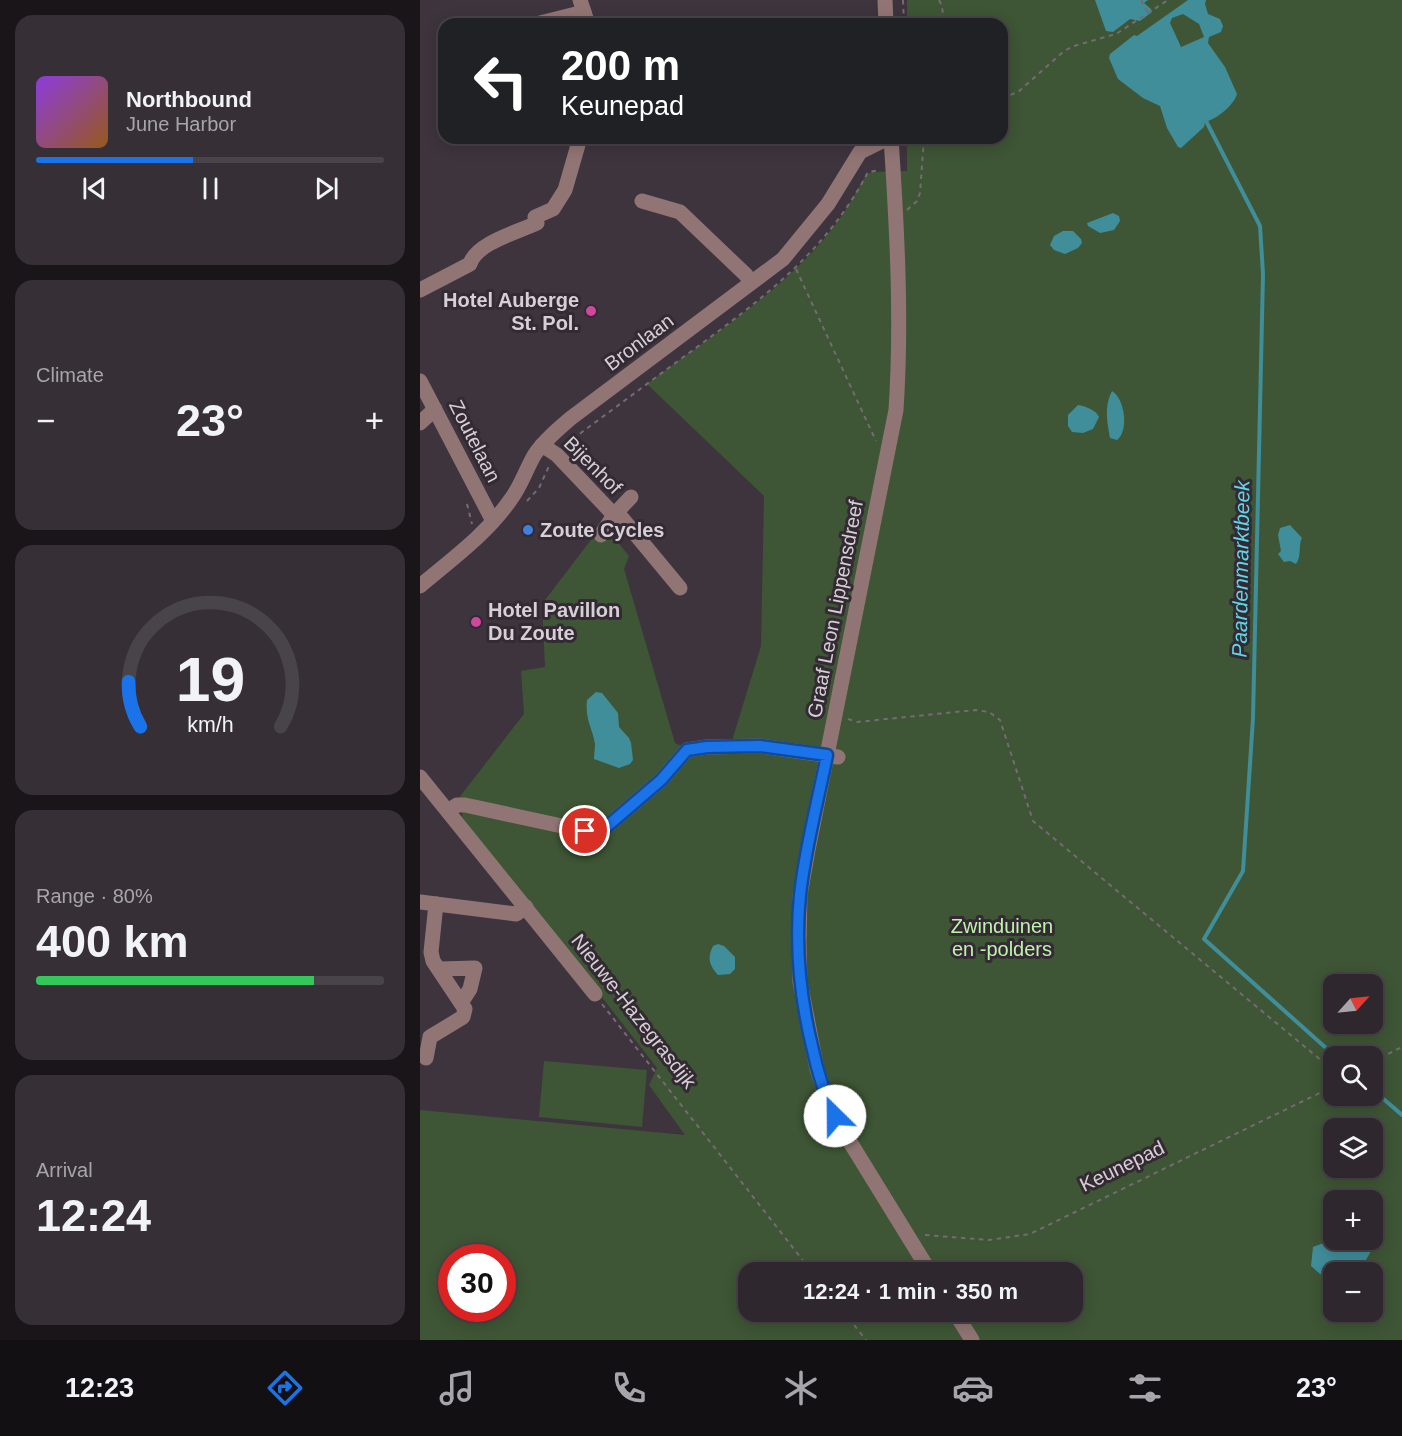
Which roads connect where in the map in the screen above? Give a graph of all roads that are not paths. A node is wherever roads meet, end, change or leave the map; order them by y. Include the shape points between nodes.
1 (885, 0) edge
2 (584, 12) edge
3 (560, 18) edge
4 (886, 18) edge
5 (578, 144) edge
6 (877, 144) edge
7 (890, 144) edge
8 (642, 201) dead end
9 (751, 283) junction
10 (420, 290) edge
11 (420, 381) edge
12 (435, 410) junction
13 (420, 423) edge
14 (542, 445) junction
15 (631, 497) dead end
16 (615, 514) junction
17 (493, 521) junction
18 (601, 535) dead end
19 (420, 586) edge
20 (680, 588) dead end
21 (832, 756) junction
22 (420, 777) edge
23 (448, 811) junction
24 (428, 903) edge
25 (526, 907) junction
26 (439, 969) junction
27 (595, 994) road end
28 (461, 1003) junction
29 (426, 1058) dead end
30 (924, 1262) edge
31 (961, 1322) edge
32 (972, 1340) edge

1 - 4 street
2 - 3 street
5 - 10 street via 565,190 553,209 535,217 537,223 482,248 470,264
6 - 9 street, Bronlaan via 860,152 816,220 783,259
7 - 21 street, Graaf Leon Lippensdreef via 899,316 896,410
8 - 9 street via 680,212
9 - 14 street, Bronlaan via 571,418
11 - 12 street, Zoutelaan
12 - 13 street
12 - 17 street, Zoutelaan
14 - 16 street, Bijenhof via 557,455
14 - 17 street, Bronlaan via 511,500
15 - 16 street, Bijenhof
16 - 18 street, Bijenhof
16 - 20 street
17 - 19 street, Bronlaan
21 - 23 street via 760,746 687,750 661,780 605,828 596,830 585,831 465,805
21 - 30 street, Graaf Leon Lippensdreef via 800,895 800,982 804,1009 828,1102
22 - 23 street, Nieuwe-Hazegrasdijk
23 - 25 street, Nieuwe-Hazegrasdijk
24 - 25 street via 516,914
24 - 26 street via 431,952
25 - 27 street, Nieuwe-Hazegrasdijk
26 - 28 street
26 - 28 street via 475,968 470,989
28 - 29 street via 465,1009 463,1017 430,1037
31 - 32 street

